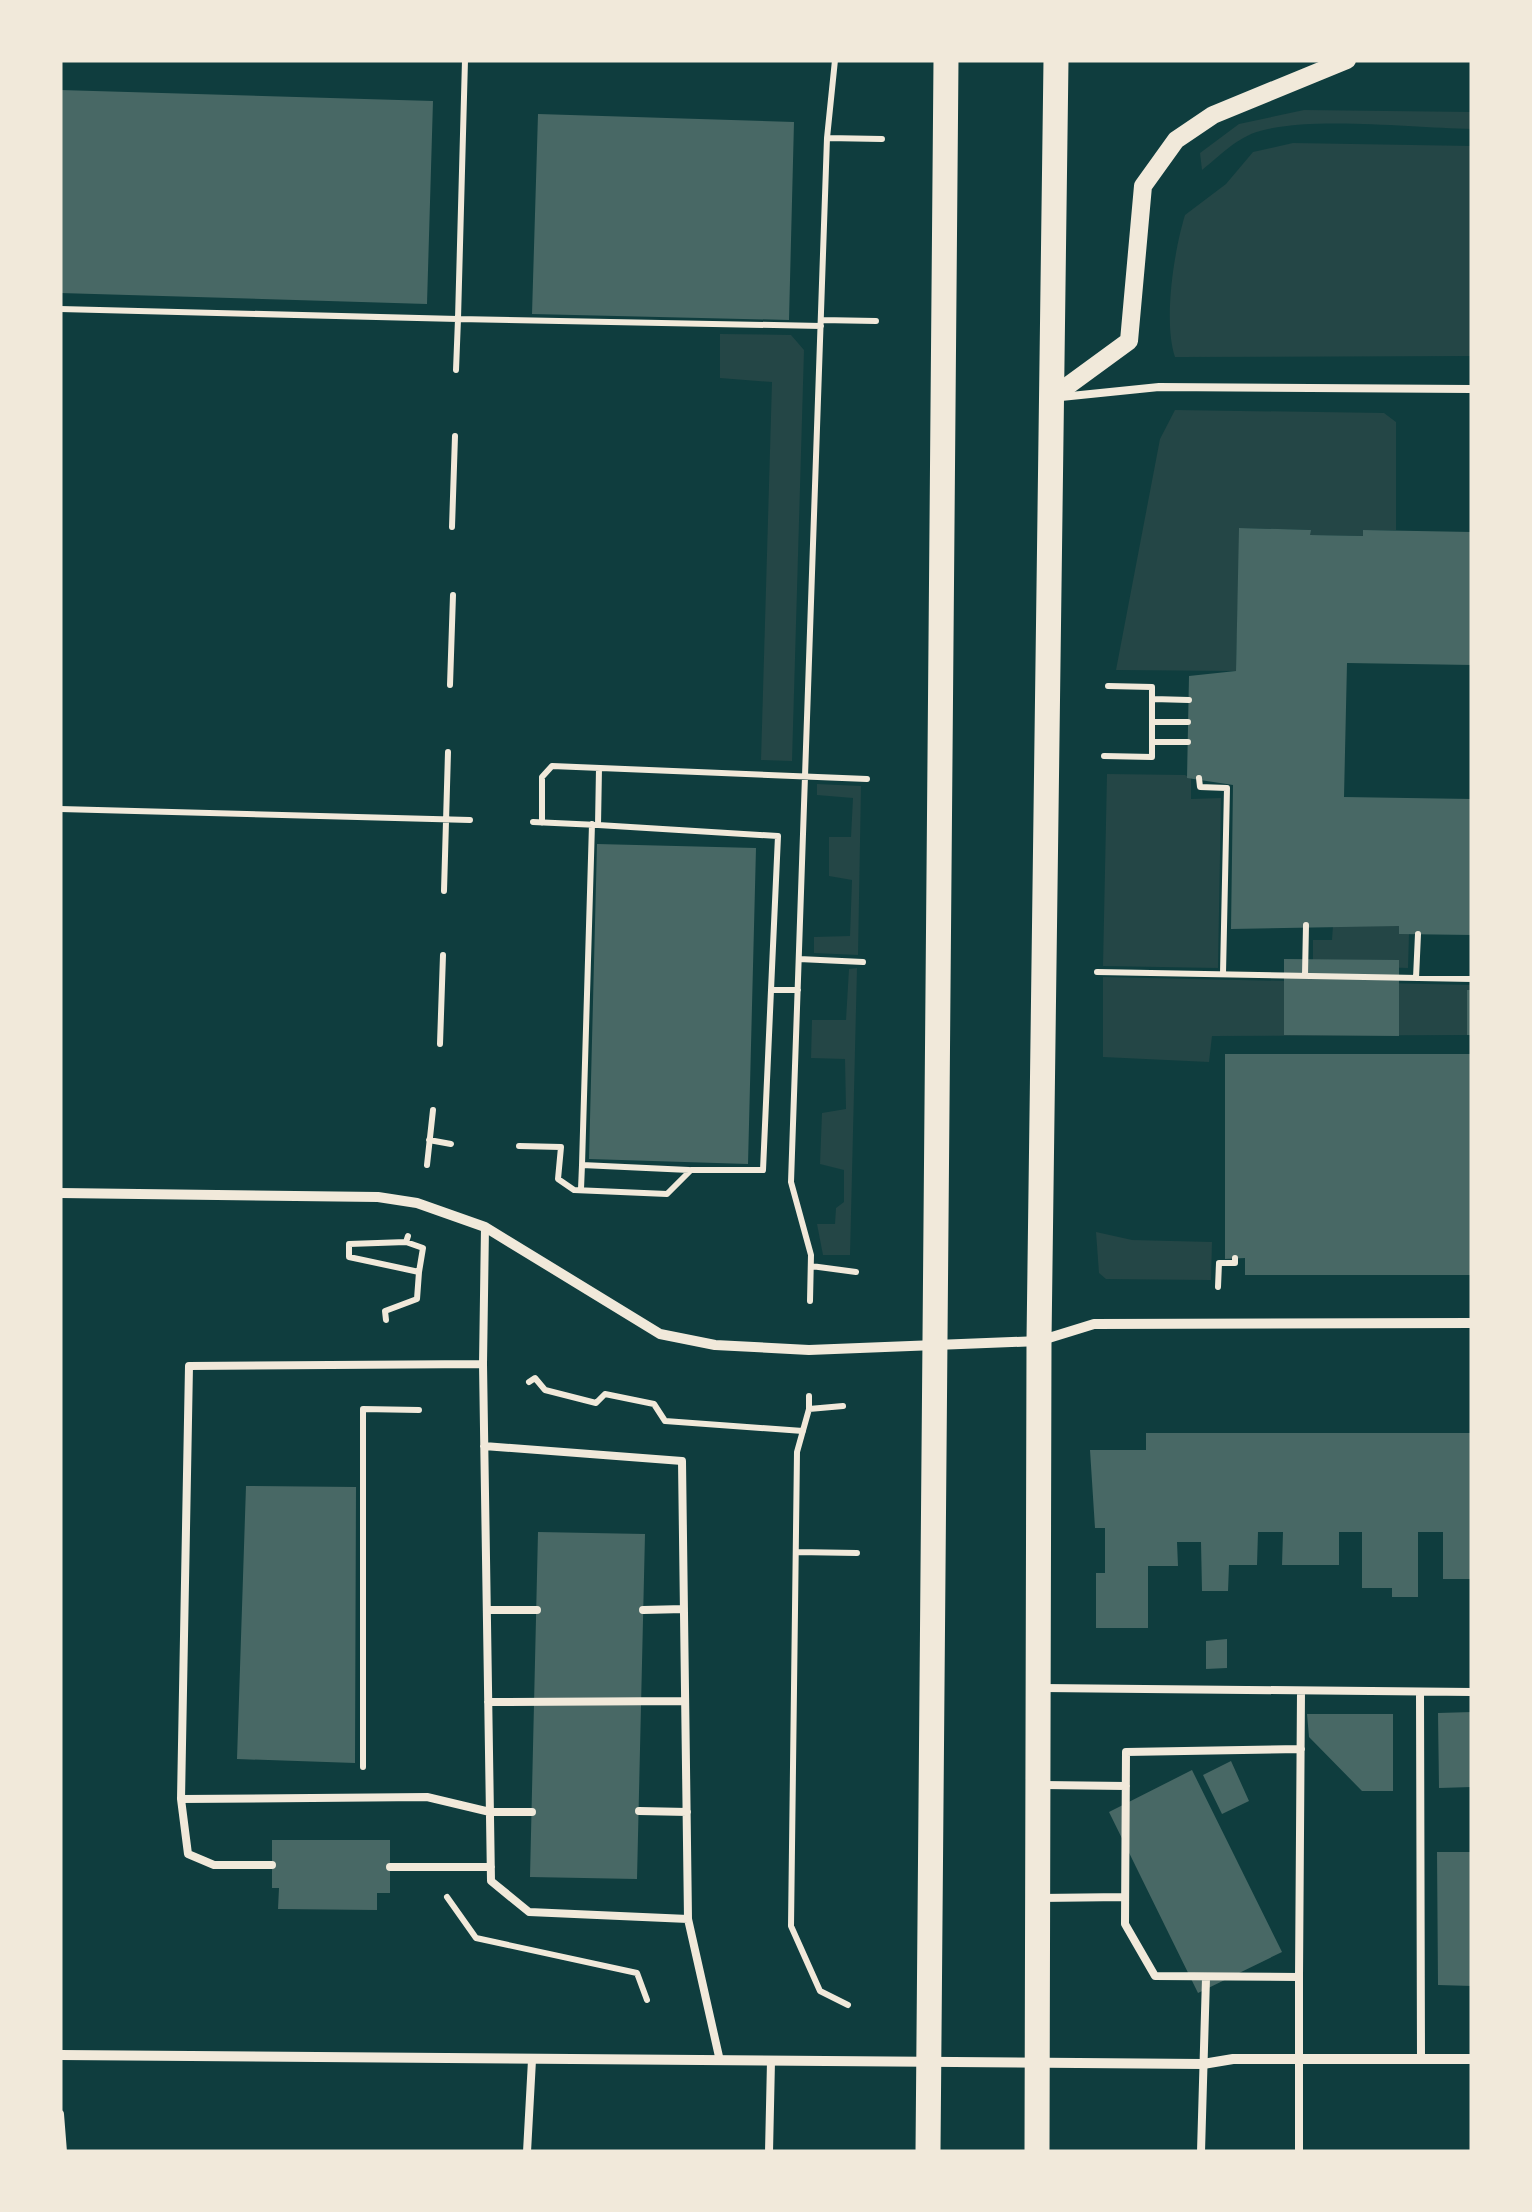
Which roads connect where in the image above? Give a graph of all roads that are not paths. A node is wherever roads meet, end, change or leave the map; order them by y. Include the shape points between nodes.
1 (946, 60) edge
2 (1056, 60) edge
3 (1347, 60) edge
4 (1472, 389) edge
5 (1051, 398) junction
6 (60, 1193) edge
7 (485, 1227) junction
8 (1472, 1322) edge
9 (1039, 1341) junction
10 (936, 1344) junction
11 (483, 1364) junction
12 (484, 1446) junction
13 (487, 1610) junction
14 (537, 1610) dead end
15 (643, 1610) dead end
16 (684, 1610) junction
17 (1039, 1688) junction
18 (1302, 1691) junction
19 (1420, 1692) junction
20 (1472, 1692) edge
21 (685, 1701) junction
22 (488, 1702) junction
23 (1301, 1750) junction
24 (1038, 1786) junction
25 (1126, 1786) junction
26 (181, 1799) junction
27 (639, 1811) dead end
28 (490, 1812) junction
29 (532, 1812) dead end
30 (686, 1812) junction
31 (272, 1865) dead end
32 (390, 1866) dead end
33 (491, 1867) junction
34 (1125, 1897) junction
35 (1038, 1898) junction
36 (688, 1918) junction
37 (1299, 1977) junction
38 (1206, 1978) junction
39 (60, 2056) edge
40 (1472, 2059) edge
41 (532, 2060) junction
42 (720, 2060) junction
43 (1298, 2060) junction
44 (1420, 2060) junction
45 (771, 2061) junction
46 (930, 2061) junction
47 (1038, 2061) junction
48 (1202, 2064) junction
49 (60, 2114) edge
50 (63, 2152) edge
51 (526, 2152) edge
52 (769, 2152) edge
53 (928, 2152) edge
54 (1038, 2152) edge
55 (1201, 2152) edge
56 (1298, 2152) edge

1 - 10 main road
2 - 5 main road
3 - 5 street via 1213,116 1176,140 1144,186 1128,341
4 - 5 lane via 1159,386
5 - 9 main road
6 - 7 street via 378,1197
7 - 10 street via 660,1334 762,1349
7 - 11 lane
8 - 9 street via 1094,1324
9 - 10 street
9 - 17 main road
10 - 46 main road
11 - 12 lane
11 - 26 lane via 189,1366
12 - 13 lane
12 - 16 lane via 682,1461
13 - 14 lane
13 - 22 lane
15 - 16 lane
16 - 21 lane
17 - 18 lane
17 - 24 main road
18 - 19 lane
18 - 23 lane
19 - 20 lane
19 - 44 lane
21 - 22 lane
21 - 30 lane
22 - 28 lane
23 - 25 lane via 1126,1752
23 - 37 lane
24 - 25 lane
24 - 35 main road
25 - 34 lane
26 - 28 lane via 426,1797
26 - 31 lane via 188,1854 214,1865
27 - 30 lane
28 - 29 lane
28 - 33 lane
30 - 36 lane
32 - 33 lane
33 - 36 lane via 491,1882 530,1912
34 - 35 lane
34 - 38 lane via 1125,1924 1155,1976
35 - 47 main road
36 - 42 lane
37 - 38 lane
37 - 43 lane
38 - 48 lane
39 - 41 street
40 - 44 street
41 - 42 street
41 - 51 lane
42 - 45 street
43 - 44 street
43 - 48 street
43 - 56 lane
45 - 46 street
45 - 52 lane
46 - 47 street
46 - 53 main road
47 - 48 street
47 - 54 main road
48 - 55 lane
49 - 50 lane

